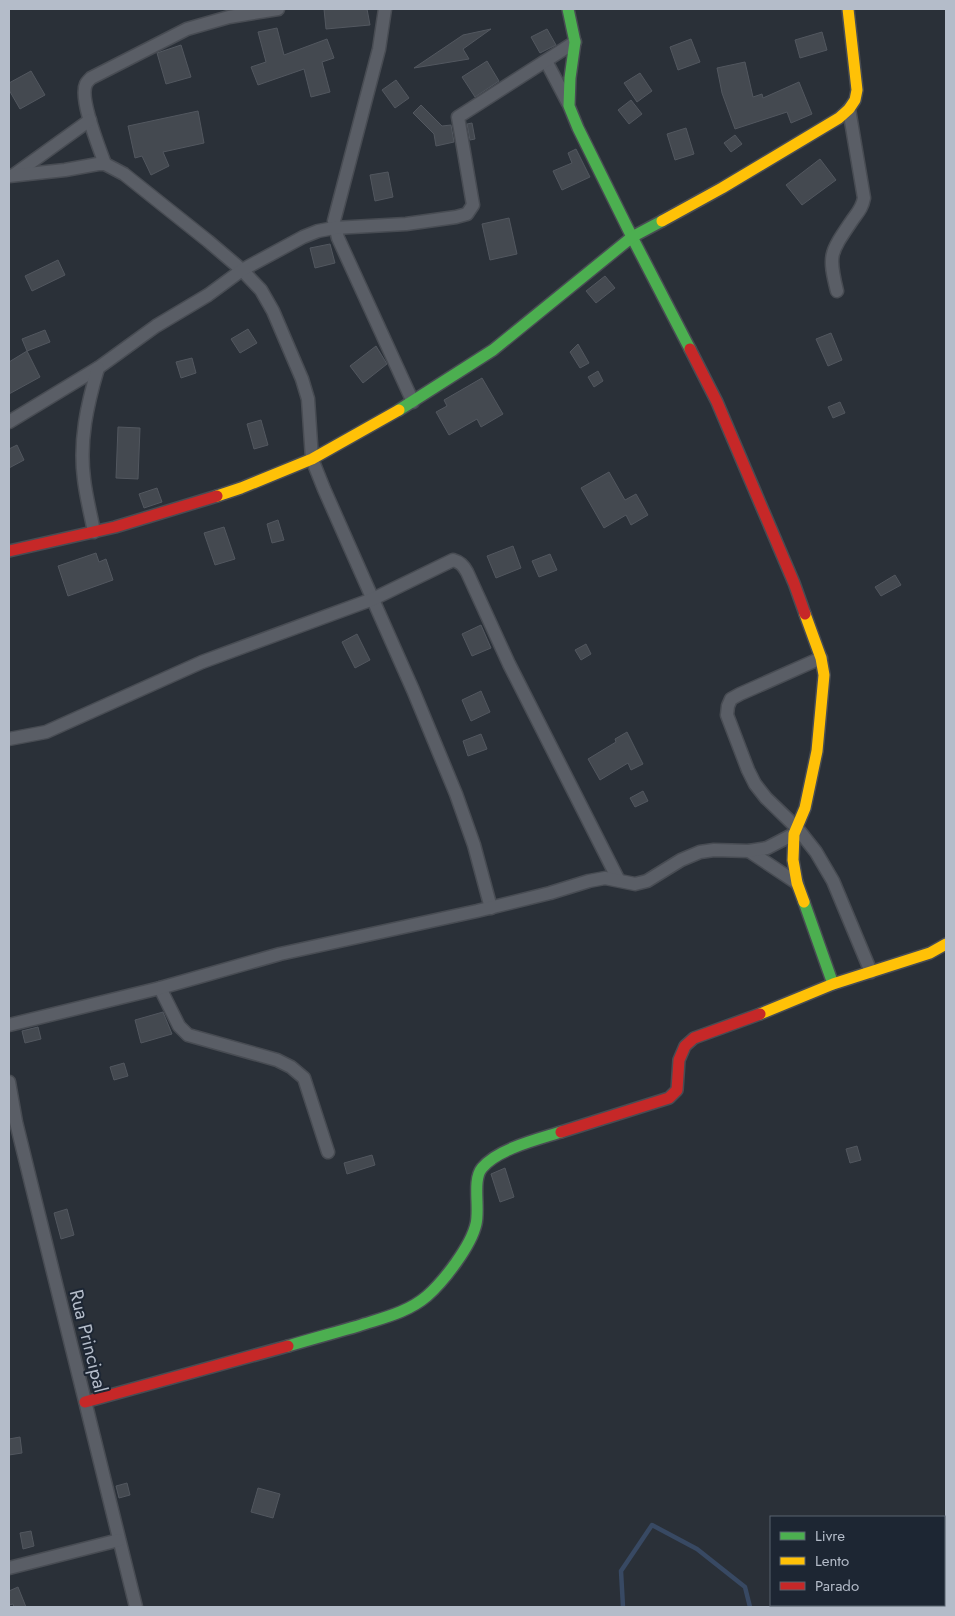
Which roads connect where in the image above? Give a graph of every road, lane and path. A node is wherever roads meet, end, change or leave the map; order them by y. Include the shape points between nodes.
1 (278, 9) edge
2 (385, 9) edge
3 (568, 9) edge
4 (848, 9) edge
5 (575, 42) junction
6 (546, 60) junction
7 (569, 106) junction
8 (849, 109) junction
9 (90, 120) junction
10 (105, 164) junction
11 (11, 176) edge
12 (334, 228) junction
13 (632, 236) junction
14 (242, 270) junction
15 (837, 291) dead end
16 (98, 368) junction
17 (414, 402) junction
18 (9, 422) edge
19 (312, 459) junction
20 (94, 532) junction
21 (9, 551) edge
22 (374, 599) junction
23 (822, 658) junction
24 (9, 739) edge
25 (796, 831) junction
26 (749, 851) junction
27 (618, 879) junction
28 (797, 883) junction
29 (491, 908) junction
30 (946, 944) edge
31 (871, 972) junction
32 (832, 984) junction
33 (160, 988) junction
34 (9, 1025) edge
35 (9, 1082) edge
36 (328, 1152) dead end
37 (85, 1402) junction
38 (119, 1540) junction
39 (9, 1568) edge
40 (136, 1607) edge

1 - 9 street via 229,17 187,29 100,72 85,84
2 - 12 street via 379,49
3 - 5 street
4 - 8 street via 857,90
5 - 6 street
5 - 7 street
6 - 7 street
6 - 12 street via 458,117 473,205 467,214 406,224
7 - 13 street
8 - 13 street via 782,153
8 - 15 street via 864,198 862,207 831,257
9 - 10 street
9 - 11 street
10 - 11 street
10 - 14 street via 124,174
12 - 14 street via 318,231
12 - 17 street
13 - 17 street via 493,350
13 - 23 street via 720,410 794,583
14 - 16 street
14 - 19 street via 261,290 273,310 302,379 308,399
16 - 18 street
16 - 20 street via 89,398 83,443 84,480
17 - 19 street
19 - 20 street via 233,490
19 - 22 street
20 - 21 street
22 - 24 street via 202,662 46,732
22 - 27 street via 452,560 462,564
22 - 29 street via 456,794
23 - 25 street via 824,675 817,751 805,808
23 - 25 street via 740,694 728,706 726,716 756,784
25 - 26 street via 766,848
25 - 28 street via 793,860
25 - 31 street via 816,852 832,881
26 - 27 street via 700,852 647,881 635,884
26 - 28 street
27 - 29 street via 590,881
28 - 32 street
29 - 33 street via 280,954
30 - 31 street via 930,953
31 - 32 street
32 - 37 street via 694,1038 685,1046 677,1090 669,1098 516,1146 486,1164 478,1177 473,1232 439,1283 414,1306 259,1355
33 - 34 street
33 - 36 street via 179,1026 188,1035 277,1060 304,1078
35 - 37 street, Rua Principal
37 - 38 street, Rua Principal
38 - 39 street
38 - 40 street, Rua Principal

